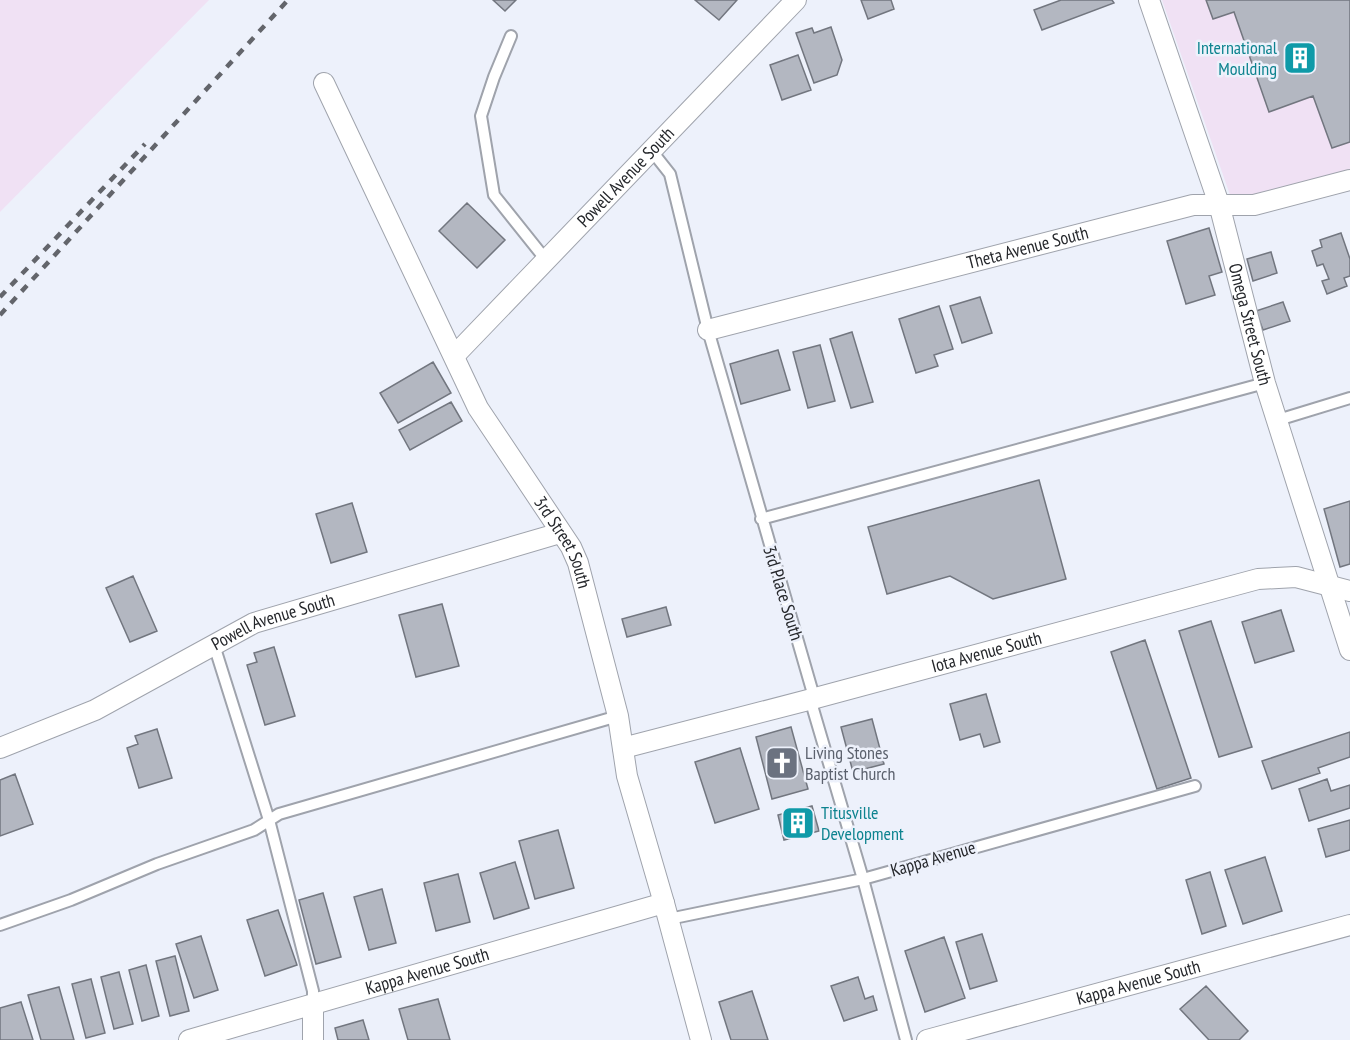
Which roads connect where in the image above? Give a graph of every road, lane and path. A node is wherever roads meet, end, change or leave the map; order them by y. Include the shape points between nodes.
1 (796, 0) edge
2 (1149, 0) edge
3 (511, 36) dead end
4 (324, 83) dead end
5 (651, 150) junction
6 (1350, 180) edge
7 (1219, 204) junction
8 (546, 260) junction
9 (708, 330) junction
10 (454, 356) junction
11 (1265, 383) junction
12 (1350, 398) edge
13 (1278, 420) junction
14 (761, 519) junction
15 (560, 533) junction
16 (1330, 587) junction
17 (1350, 591) edge
18 (214, 645) junction
19 (1350, 650) edge
20 (812, 699) junction
21 (618, 716) junction
22 (0, 748) edge
23 (624, 748) junction
24 (1195, 786) dead end
25 (269, 820) junction
26 (863, 879) junction
27 (666, 911) junction
28 (0, 925) edge
29 (1350, 925) edge
30 (313, 1005) junction
31 (189, 1040) edge
32 (313, 1040) edge
33 (701, 1040) edge
34 (906, 1040) edge
35 (927, 1040) edge

1 - 5 street, Powell Avenue South
2 - 7 street, Omega Street South
3 - 8 lane via 481,116 494,195
4 - 10 street, 3rd Street South
5 - 8 street, Powell Avenue South
5 - 9 lane, 3rd Place South via 670,174
6 - 7 street, Theta Avenue South via 1254,205
7 - 9 street, Theta Avenue South via 1193,205
7 - 11 street, Omega Street South
8 - 10 street, Powell Avenue South
9 - 14 lane, 3rd Place South
10 - 15 street, 3rd Street South via 478,408
11 - 13 street, Omega Street South
11 - 14 lane
12 - 13 lane
13 - 16 street, Omega Street South
14 - 20 lane, 3rd Place South
15 - 18 street, Powell Avenue South via 254,623
15 - 21 street, 3rd Street South via 578,563
16 - 17 street, Iota Avenue South
16 - 19 street, Omega Street South
16 - 20 street, Iota Avenue South via 1296,577 1258,579
18 - 22 street, Powell Avenue South via 95,710
18 - 25 lane
20 - 23 street, Iota Avenue South
20 - 26 lane, 3rd Place South
21 - 23 street, 3rd Street South
21 - 25 lane
23 - 27 street, 3rd Street South via 627,776
24 - 26 lane, Kappa Avenue
25 - 28 lane via 254,830
25 - 30 lane via 314,991
26 - 27 lane, Kappa Avenue
26 - 34 lane, 3rd Place South
27 - 30 street, Kappa Avenue South
27 - 33 street, 3rd Street South
29 - 35 street, Kappa Avenue South
30 - 31 street, Kappa Avenue South
30 - 32 street

